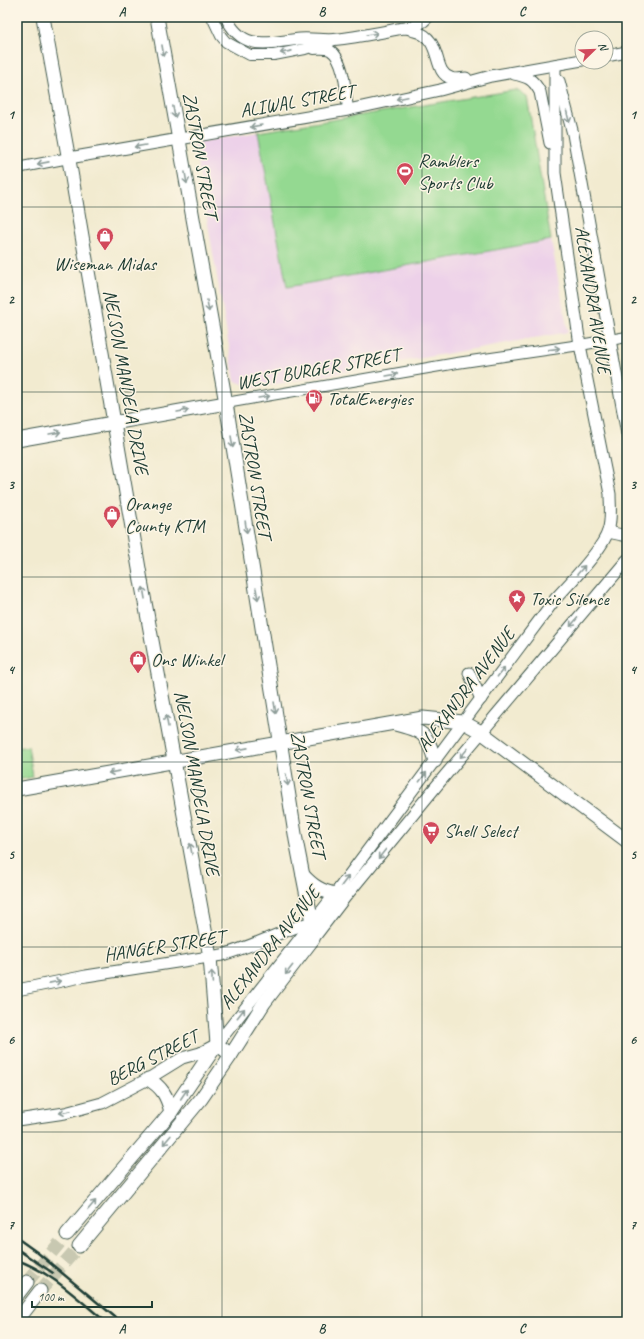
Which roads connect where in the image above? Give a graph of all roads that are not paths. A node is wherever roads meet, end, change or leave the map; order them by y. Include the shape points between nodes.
1 (43, 17) edge
2 (157, 17) edge
3 (212, 17) edge
4 (226, 17) edge
5 (428, 17) edge
6 (406, 28) junction
7 (338, 39) junction
8 (305, 49) junction
9 (627, 52) edge
10 (614, 54) edge
11 (574, 61) edge
12 (555, 65) junction
13 (510, 73) junction
14 (491, 76) junction
15 (348, 110) junction
16 (179, 139) junction
17 (68, 158) junction
18 (17, 168) edge
19 (555, 173) junction
20 (627, 337) edge
21 (610, 340) junction
22 (580, 345) junction
23 (226, 403) junction
24 (115, 422) junction
25 (627, 434) edge
26 (17, 440) edge
27 (608, 532) junction
28 (627, 536) edge
29 (627, 560) edge
30 (469, 673) dead end
31 (481, 699) junction
32 (463, 722) junction
33 (392, 723) junction
34 (481, 732) junction
35 (280, 742) junction
36 (435, 760) junction
37 (174, 762) junction
38 (17, 789) edge
39 (627, 841) edge
40 (303, 875) junction
41 (335, 894) junction
42 (312, 922) junction
43 (313, 939) junction
44 (210, 957) junction
45 (17, 990) edge
46 (217, 1044) junction
47 (231, 1055) junction
48 (148, 1079) junction
49 (171, 1112) junction
50 (17, 1120) edge
51 (67, 1234) tunnel mouth
52 (79, 1246) tunnel mouth
53 (27, 1282) tunnel mouth
54 (40, 1291) tunnel mouth
55 (17, 1295) edge
56 (17, 1321) edge

1 - 17 main road, NELSON MANDELA DRIVE
2 -> 16 main road, ZASTRON STREET
8 -> 3 street via 274,55 250,55 226,42
4 - 7 main road via 233,29 253,42 268,44 301,39
5 - 6 main road via 417,25
7 -> 6 main road
6 - 14 main road via 421,32 430,40 440,68 452,79
7 - 8 street
8 - 15 street via 322,48 335,55 342,66
9 - 10 main road
11 - 12 main road, ALIWAL STREET
12 - 13 main road, ALIWAL STREET
12 - 19 main road, ALEXANDRA AVENUE
12 -> 21 main road, ALEXANDRA AVENUE via 573,134
13 - 14 main road, ALIWAL STREET
13 - 19 main road via 528,78 540,92
14 -> 15 main road, ALIWAL STREET
15 -> 16 main road, ALIWAL STREET
16 -> 17 main road, ALIWAL STREET
16 -> 23 main road, ZASTRON STREET
17 -> 18 street, ALIWAL STREET
17 - 24 main road, NELSON MANDELA DRIVE
19 - 22 main road, ALEXANDRA AVENUE
20 - 21 street, WEST BURGER STREET
21 - 22 street, WEST BURGER STREET
21 - 25 main road, ALEXANDRA AVENUE
23 -> 22 street, WEST BURGER STREET
22 - 27 main road, ALEXANDRA AVENUE via 610,494
24 -> 23 main road, WEST BURGER STREET
23 -> 35 main road, ZASTRON STREET
26 -> 24 main road, WEST BURGER STREET
37 -> 24 main road, NELSON MANDELA DRIVE
27 - 28 main road
31 -> 27 main road, ALEXANDRA AVENUE via 556,598 595,553
29 -> 34 main road, ALEXANDRA AVENUE
30 - 31 main road
31 - 32 main road, ALEXANDRA AVENUE
32 - 33 main road via 423,718
32 - 34 main road
32 - 36 main road, ALEXANDRA AVENUE
33 - 35 main road
33 - 36 main road via 425,736
34 - 39 main road
34 -> 43 main road, ALEXANDRA AVENUE
35 -> 37 main road
35 -> 40 main road, ZASTRON STREET
41 -> 36 main road, ALEXANDRA AVENUE
37 -> 38 main road
44 -> 37 main road, NELSON MANDELA DRIVE
40 - 41 main road via 324,892
40 - 42 main road, ZASTRON STREET
41 - 42 main road, ALEXANDRA AVENUE
42 - 43 main road, ZASTRON STREET
42 - 44 main road, HANGER STREET via 296,926 242,950
46 -> 42 main road, ALEXANDRA AVENUE
43 -> 47 main road, ALEXANDRA AVENUE via 264,1003
45 -> 44 main road, HANGER STREET via 86,976
46 -> 44 main road, NELSON MANDELA DRIVE
46 - 47 main road
46 - 48 main road, BERG STREET via 200,1053 182,1058
49 -> 46 main road, ALEXANDRA AVENUE
47 -> 52 main road, ALEXANDRA AVENUE via 201,1099
48 - 49 main road via 165,1094
48 -> 50 main road, BERG STREET via 102,1103 65,1113
51 -> 49 main road, ALEXANDRA AVENUE
53 - 55 main road
54 - 56 main road

